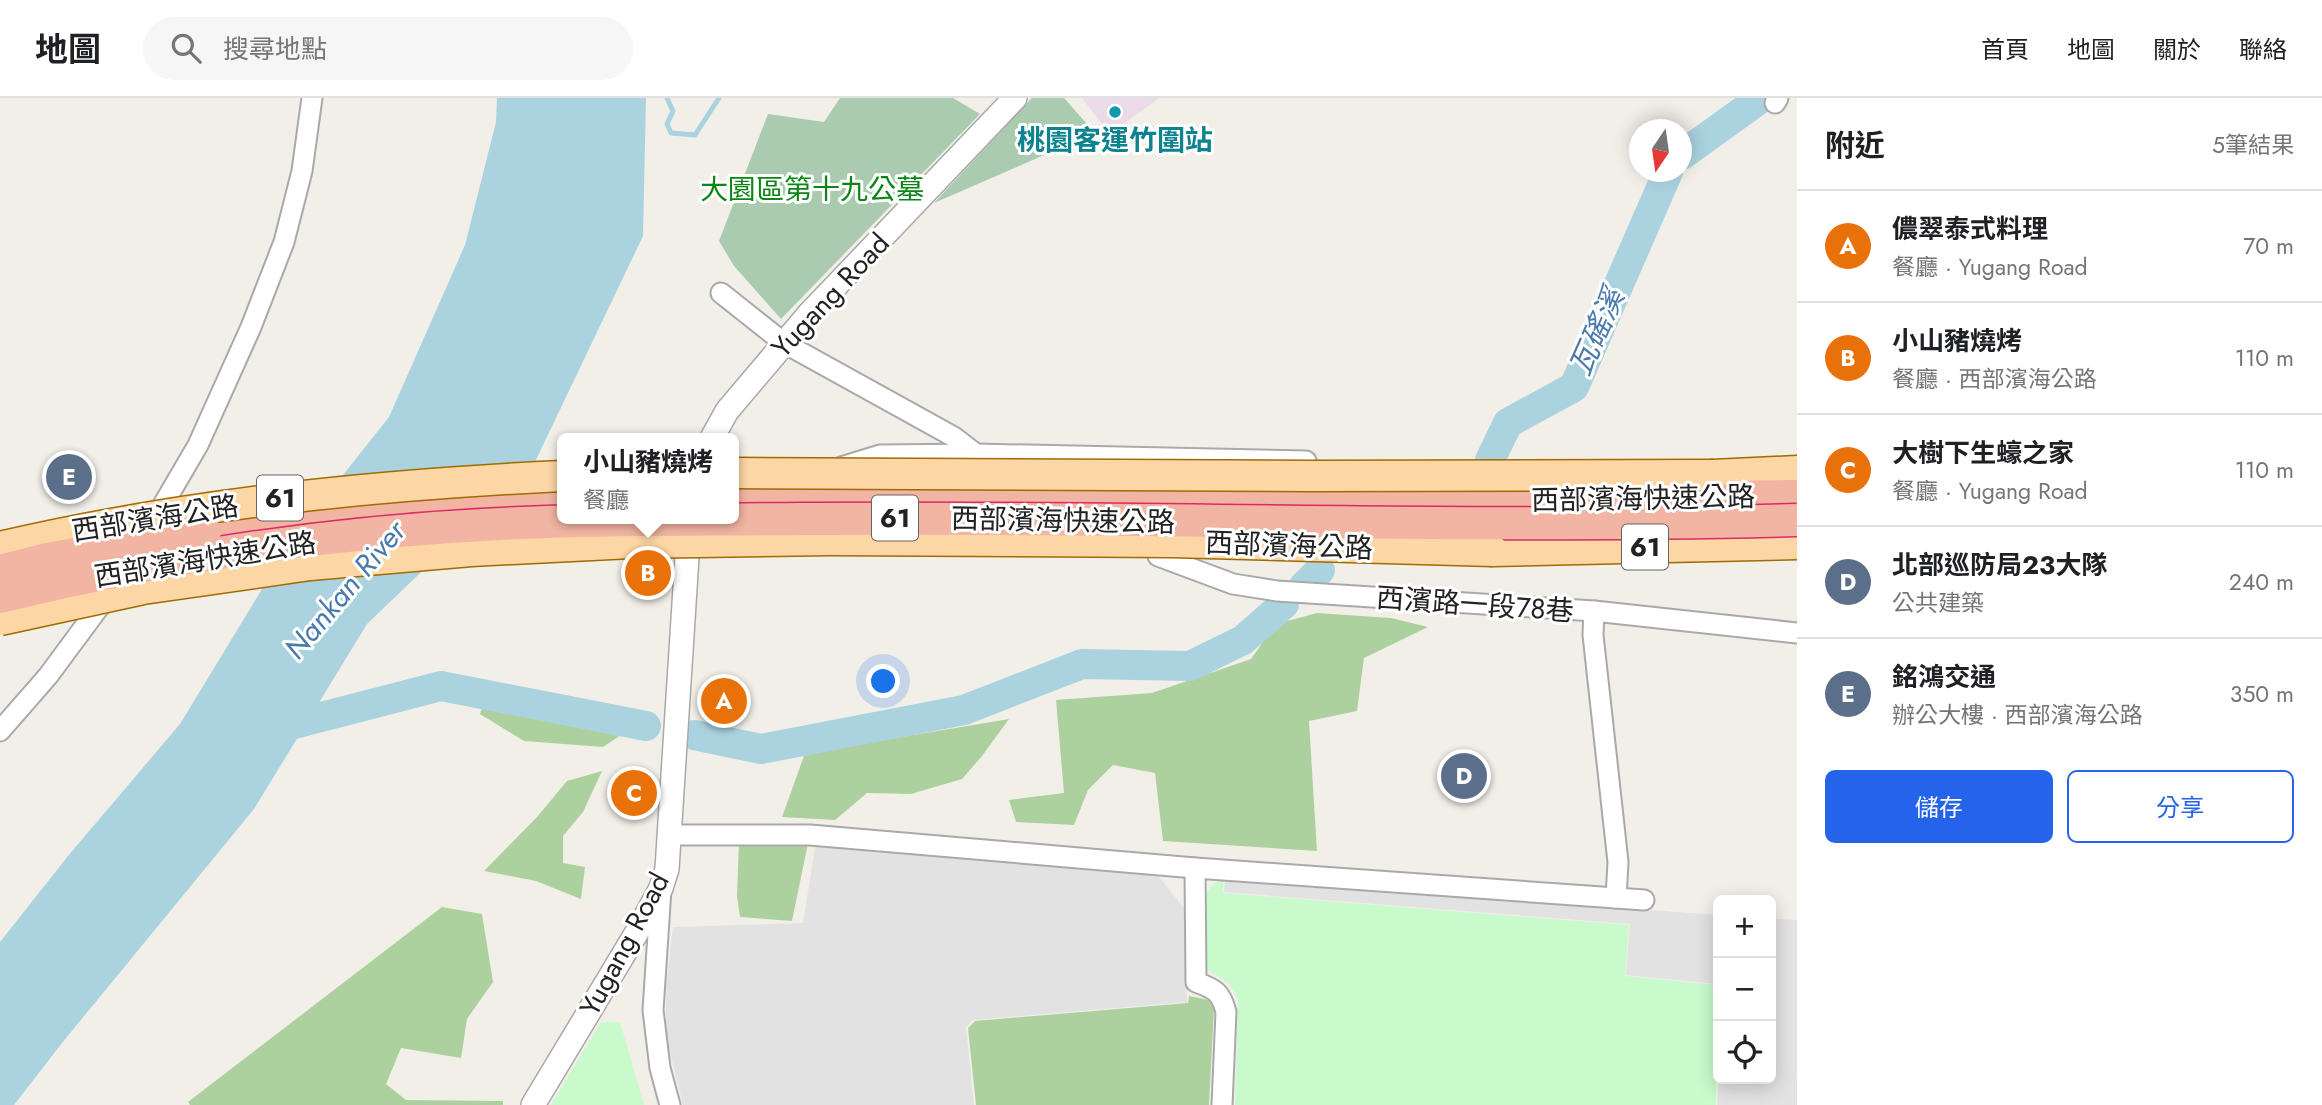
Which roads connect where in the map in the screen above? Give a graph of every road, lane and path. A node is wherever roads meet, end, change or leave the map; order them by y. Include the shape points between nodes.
1 (312, 98) edge
2 (1015, 98) edge
3 (721, 293) dead end
4 (784, 343) junction
5 (715, 433) edge
6 (976, 454) junction
7 (1797, 471) edge
8 (739, 473) edge
9 (1713, 475) junction
10 (557, 476) edge
11 (739, 483) edge
12 (739, 494) edge
13 (1797, 496) edge
14 (557, 499) edge
15 (739, 520) edge
16 (1797, 520) edge
17 (557, 522) edge
18 (739, 523) edge
19 (693, 524) edge
20 (1797, 544) edge
21 (0, 547) edge
22 (1493, 551) junction
23 (1158, 555) junction
24 (0, 572) edge
25 (0, 597) edge
26 (1594, 611) junction
27 (0, 620) edge
28 (1797, 632) edge
29 (0, 731) edge
30 (671, 835) junction
31 (1195, 868) junction
32 (661, 888) junction
33 (1616, 898) junction
34 (1644, 900) dead end
35 (533, 1105) edge
36 (670, 1105) edge
37 (1222, 1105) edge

1 - 29 street via 302,171 284,242 198,445 118,582
2 - 4 street, Yugang Road
3 - 4 street
4 - 5 street, Yugang Road via 727,411
4 - 6 street via 954,437
6 - 9 street via 1658,469
6 - 11 street via 880,455 795,481
7 - 9 main road, 61
8 - 9 main road, 61, bridge
10 - 21 main road, 西部濱海公路 / 61, bridge via 307,495 84,529
12 - 13 highway, 西部濱海快速公路 / 61 via 1518,500
14 - 24 highway, 西部濱海快速公路 / 61, bridge via 460,502 205,531 47,559
15 - 16 highway, 西部濱海快速公路 / 61, bridge
17 - 25 highway, 西部濱海快速公路 / 61, bridge via 380,533 210,553
18 - 23 street via 798,524 912,548
19 - 30 street, Yugang Road
20 - 22 main road, 61
22 - 23 street via 1402,563
22 - 27 main road, 西部濱海公路 / 61, bridge via 1159,542 631,542 310,565 143,589
23 - 26 street, 西濱路一段78巷 via 1233,584 1277,591
26 - 28 street, 西濱路一段78巷
26 - 33 street via 1618,862
30 - 31 street via 810,835
30 - 32 street, Yugang Road
31 - 33 street
31 - 37 street via 1196,982 1222,997 1226,1012
32 - 35 street, Yugang Road
32 - 36 street via 653,1010
33 - 34 street

